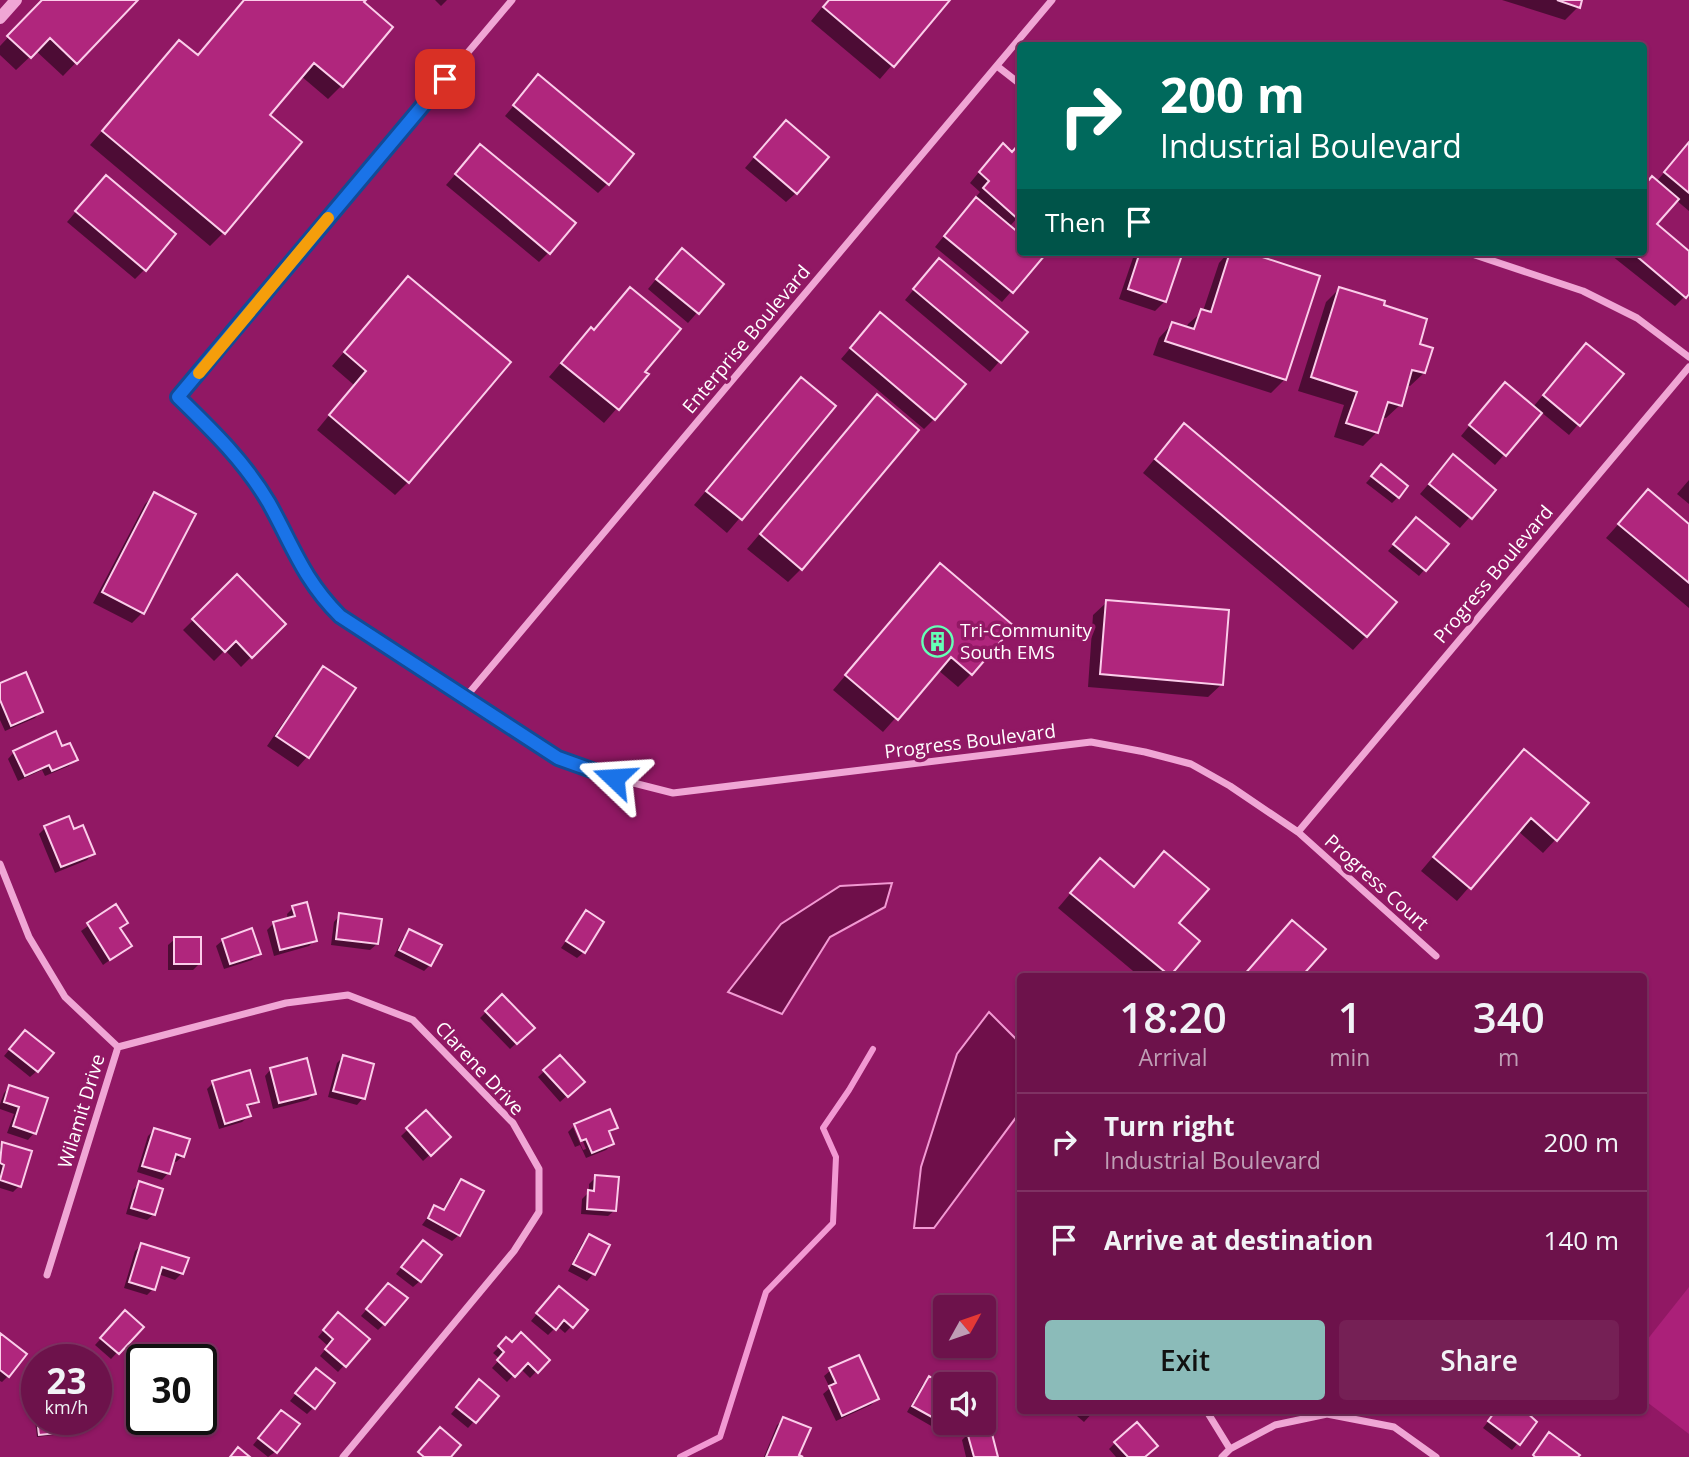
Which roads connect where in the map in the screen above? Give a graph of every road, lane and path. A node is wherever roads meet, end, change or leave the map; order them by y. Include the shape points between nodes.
1 (16, 0) edge
2 (512, 0) edge
3 (1052, 0) edge
4 (0, 18) edge
5 (997, 66) junction
6 (1017, 82) edge
7 (1478, 256) edge
8 (1689, 357) edge
9 (1689, 367) edge
10 (464, 699) junction
11 (1298, 832) junction
12 (0, 864) edge
13 (1436, 956) dead end
14 (118, 1046) junction
15 (47, 1275) dead end
16 (1208, 1414) edge
17 (1230, 1450) junction
18 (343, 1457) edge
19 (1222, 1457) edge
20 (1436, 1457) edge

1 - 4 street
2 - 10 street, Progress Boulevard via 178,397 235,453 320,596 340,616
3 - 5 street, Enterprise Boulevard
5 - 6 street
5 - 10 street, Enterprise Boulevard
7 - 8 street via 1583,291 1637,318
9 - 11 street, Progress Boulevard
10 - 11 street, Progress Boulevard via 558,758 673,793 1091,742 1191,764
11 - 13 street, Progress Court
12 - 14 street, Wilamit Drive via 29,937 65,997
14 - 15 street, Wilamit Drive
14 - 18 street, Clarene Drive via 286,1003 348,995 413,1020 513,1123 539,1170 539,1212 514,1251
16 - 17 street
17 - 19 street
17 - 20 street via 1275,1425 1327,1414 1394,1427

